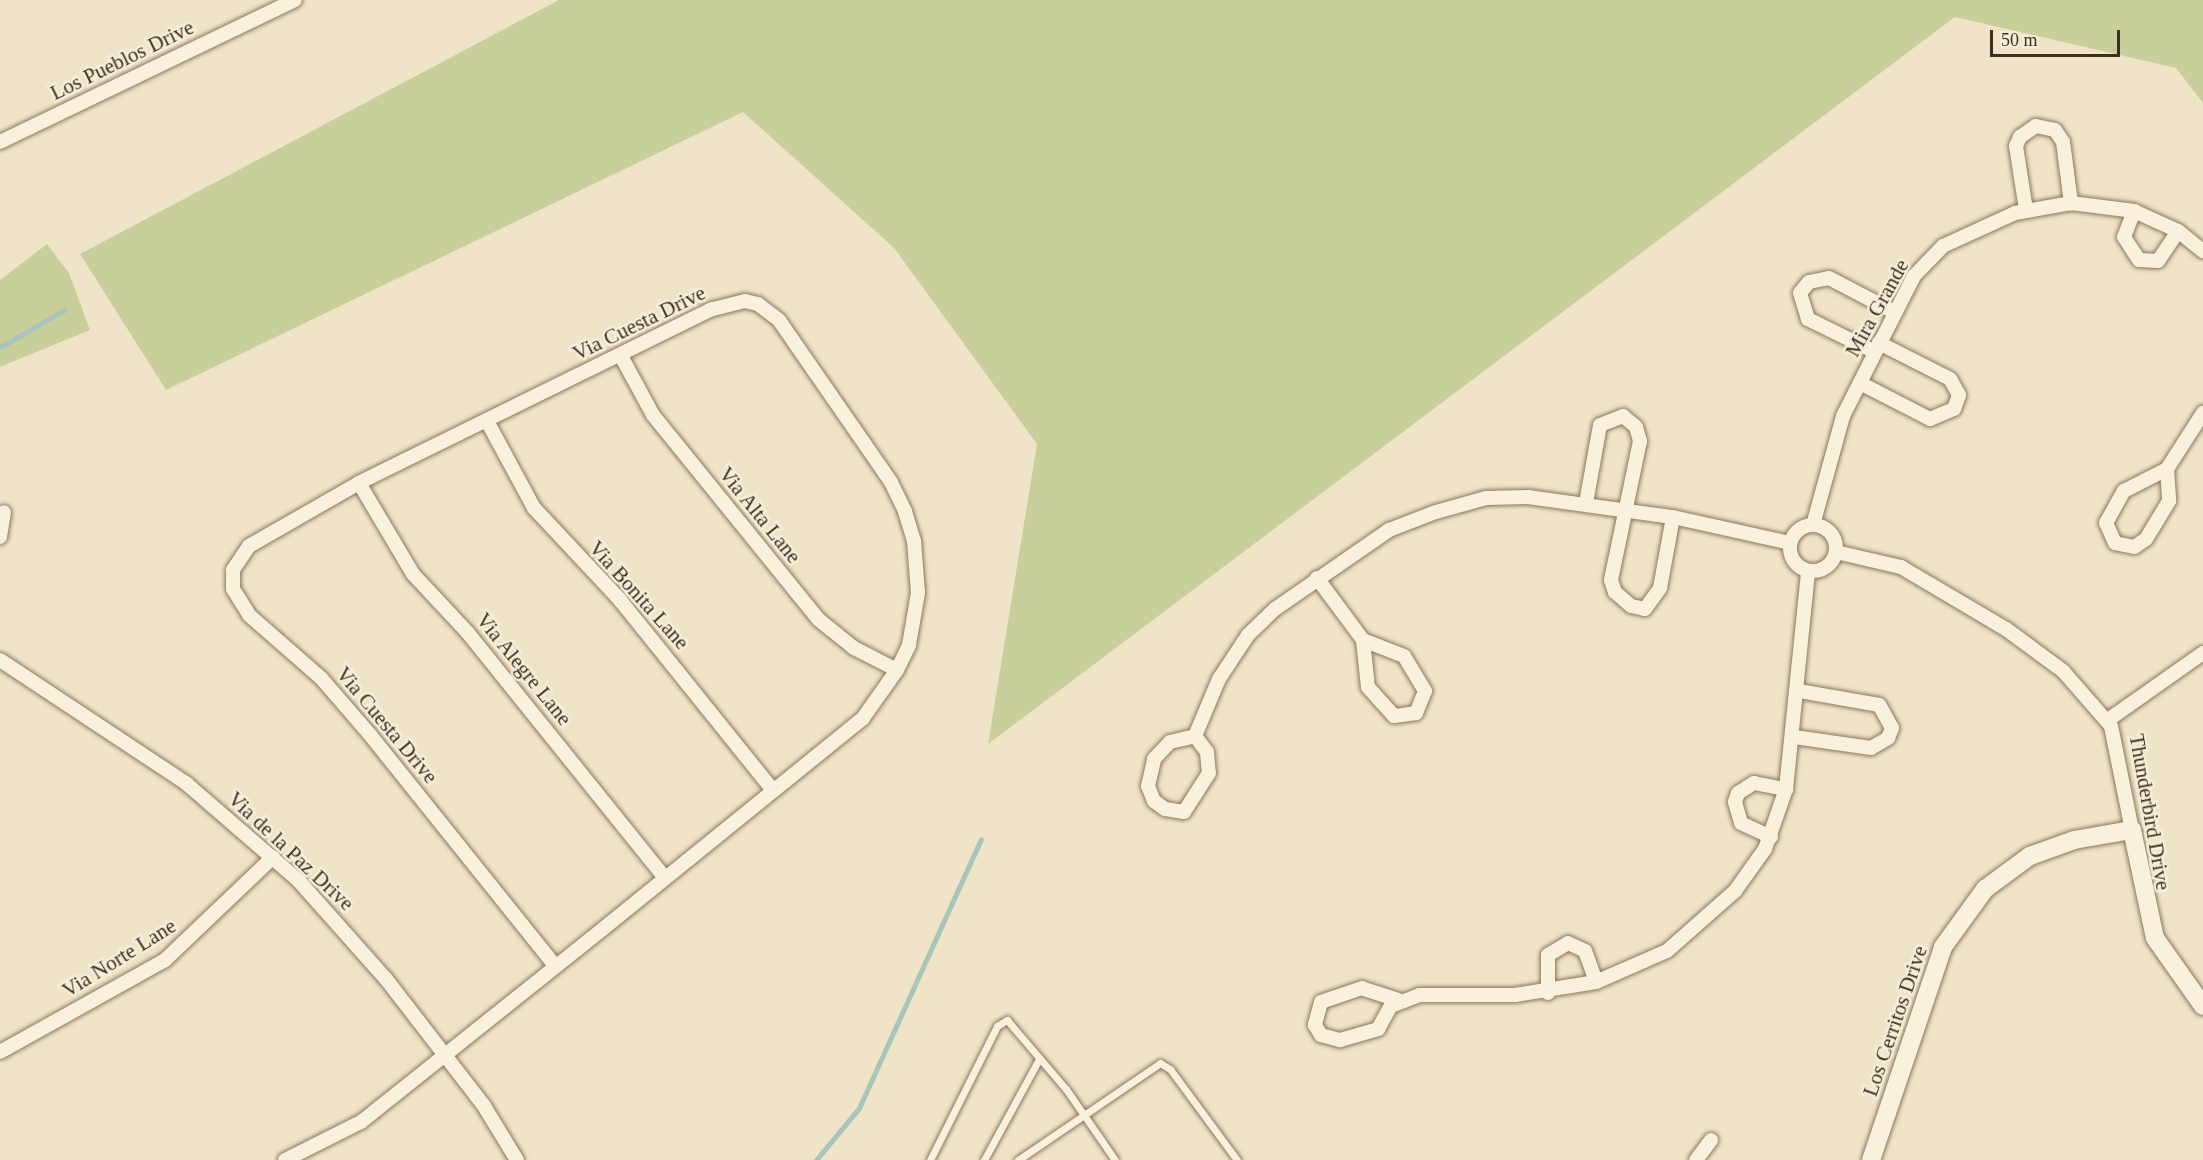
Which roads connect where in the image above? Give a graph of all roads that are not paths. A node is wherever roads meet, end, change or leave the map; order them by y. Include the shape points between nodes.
1 (290, 1) edge
2 (0, 142) edge
3 (2071, 203) junction
4 (2026, 210) junction
5 (2134, 211) junction
6 (2178, 231) junction
7 (2203, 251) edge
8 (1894, 312) junction
9 (1877, 348) junction
10 (621, 356) junction
11 (1860, 383) junction
12 (2203, 413) edge
13 (487, 421) junction
14 (2167, 469) junction
15 (359, 483) junction
16 (1586, 503) junction
17 (1626, 509) junction
18 (4, 512) dead end
19 (1672, 517) junction
20 (1813, 525) junction
21 (0, 537) edge
22 (1790, 543) junction
23 (1836, 552) junction
24 (1808, 571) junction
25 (1317, 578) junction
26 (1363, 640) junction
27 (2203, 653) edge
28 (0, 660) edge
29 (897, 670) junction
30 (1800, 691) junction
31 (2108, 720) junction
32 (1195, 736) junction
33 (1794, 737) junction
34 (1786, 789) junction
35 (773, 790) junction
36 (2132, 830) junction
37 (1771, 837) junction
38 (273, 857) junction
39 (664, 877) junction
40 (555, 966) junction
41 (1596, 982) junction
42 (1548, 993) junction
43 (1398, 1000) junction
44 (2203, 1005) edge
45 (0, 1052) edge
46 (444, 1054) junction
47 (1039, 1059) junction
48 (1083, 1115) junction
49 (1711, 1140) dead end
50 (285, 1160) edge
51 (517, 1160) edge
52 (930, 1160) edge
53 (984, 1160) edge
54 (1018, 1160) edge
55 (1115, 1160) edge
56 (1237, 1160) edge
57 (1696, 1160) edge
58 (1871, 1160) edge

1 - 2 street, Los Pueblos Drive
3 - 4 street, Mira Grande
3 - 4 street via 2063,142 2055,130 2036,126 2020,136 2016,146
3 - 5 street, Mira Grande
4 - 8 street, Mira Grande via 1943,246 1914,276
5 - 6 street, Mira Grande
5 - 6 street via 2124,237 2139,260 2158,261
6 - 7 street, Mira Grande
8 - 9 street, Mira Grande
8 - 9 street via 1829,278 1809,282 1800,293 1808,319
9 - 11 street, Mira Grande
9 - 11 street via 1950,379 1959,395 1954,409 1930,419
10 - 13 street, Via Cuesta Drive
10 - 29 street, Via Alta Lane via 653,415 818,619 854,648
10 - 29 street, Via Cuesta Drive via 728,303 758,304 779,320 891,482 905,511 914,541 918,593 909,645
11 - 20 street, Mira Grande via 1832,444
12 - 14 street
13 - 15 street, Via Cuesta Drive
13 - 35 street, Via Bonita Lane via 534,508 620,600
14 - 14 street via 2124,491 2108,518 2111,539 2124,547 2146,539 2169,501
15 - 39 street, Via Alegre Lane via 413,574 468,633
15 - 40 street, Via Cuesta Drive via 249,546 233,570 233,589 249,615 321,678 371,736
16 - 17 street
16 - 17 street via 1600,425 1623,416 1636,427 1640,441
16 - 25 street via 1486,498 1389,530
17 - 19 street
17 - 19 street via 1611,580 1615,592 1645,609 1660,588
18 - 21 street
19 - 22 street
20 - 22 street via 1799,529
20 - 23 street via 1833,536
22 - 24 street via 1792,559
23 - 24 street via 1828,566
23 - 31 street, Thunderbird Drive via 1901,567 2006,629 2057,665
24 - 30 street
25 - 26 street
25 - 32 street via 1248,635 1220,679
26 - 26 street via 1404,656 1425,691 1416,712 1394,716 1368,687
27 - 31 street
28 - 38 street, Via de la Paz Drive via 187,784
29 - 35 street, Via Cuesta Drive via 863,718
30 - 33 street
30 - 33 street via 1879,705 1892,728 1888,738 1872,748
31 - 36 street, Thunderbird Drive via 2119,745
32 - 32 street via 1170,742 1154,759 1148,786 1154,801 1166,809 1184,812 1209,773 1207,752
33 - 34 street
34 - 37 street
34 - 37 street via 1754,783 1738,793 1735,802 1741,823
35 - 39 street, Via Cuesta Drive
36 - 44 street, Thunderbird Drive via 2155,938
36 - 58 street, Los Cerritos Drive via 2074,840 2030,856 1968,907 1937,959
37 - 41 street via 1735,891 1686,936 1641,965
38 - 45 street, Via Norte Lane via 165,960
38 - 46 street, Via de la Paz Drive via 339,924
39 - 40 street, Via Cuesta Drive
40 - 46 street, Via Cuesta Drive
41 - 42 street
41 - 42 street via 1585,951 1568,943 1548,955
42 - 43 street via 1449,991
43 - 43 street via 1378,1029 1330,1040 1315,1025 1321,1002 1362,988
46 - 50 street, Via Cuesta Drive via 361,1122
46 - 51 street, Via de la Paz Drive
47 - 48 lane
47 - 52 lane via 1014,1024 1007,1020 997,1026
47 - 53 lane
48 - 54 lane
48 - 55 lane
48 - 56 lane via 1160,1063 1170,1069
49 - 57 street

